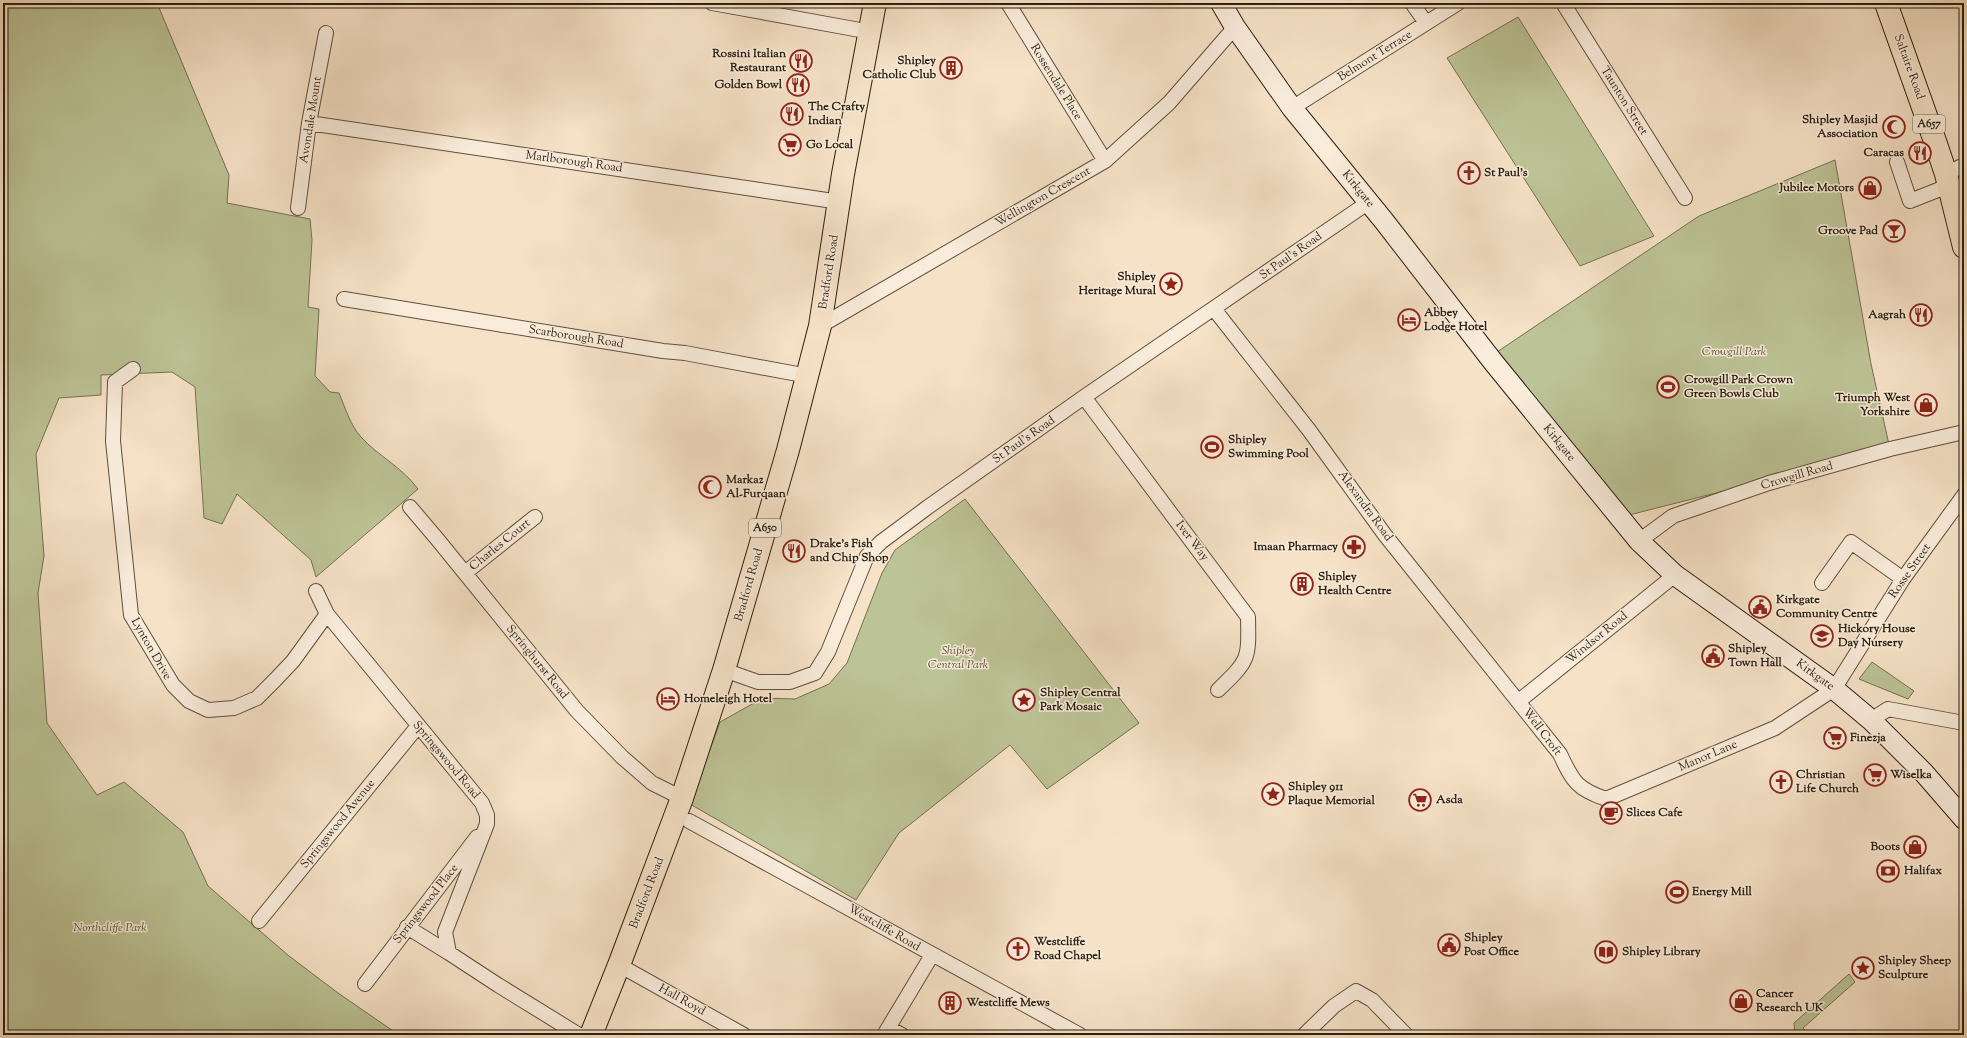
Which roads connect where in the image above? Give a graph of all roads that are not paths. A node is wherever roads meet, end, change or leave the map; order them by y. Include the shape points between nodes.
1 (712, 3) edge
2 (875, 3) edge
3 (1008, 3) edge
4 (1221, 3) edge
5 (1412, 3) edge
6 (1458, 3) edge
7 (1563, 3) edge
8 (1886, 3) edge
9 (1426, 23) junction
10 (1235, 27) junction
11 (871, 32) junction
12 (326, 34) dead end
13 (1292, 108) junction
14 (309, 123) junction
15 (1105, 161) junction
16 (1897, 162) dead end
17 (1953, 175) edge
18 (1685, 198) dead end
19 (840, 202) junction
20 (1369, 202) junction
21 (298, 208) dead end
22 (1964, 247) edge
23 (344, 299) dead end
24 (1214, 309) junction
25 (820, 326) junction
26 (133, 369) dead end
27 (808, 376) junction
28 (1084, 397) junction
29 (1964, 432) edge
30 (1964, 495) edge
31 (410, 507) dead end
32 (536, 517) dead end
33 (1639, 541) junction
34 (465, 573) junction
35 (1675, 575) junction
36 (1903, 579) junction
37 (1822, 582) dead end
38 (316, 591) dead end
39 (327, 614) junction
40 (724, 670) junction
41 (1834, 689) junction
42 (1218, 690) dead end
43 (1519, 701) junction
44 (1871, 720) junction
45 (1964, 723) edge
46 (418, 726) junction
47 (1576, 784) joint
48 (682, 798) junction
49 (1964, 819) edge
50 (689, 821) dead end
51 (487, 824) junction
52 (259, 921) dead end
53 (407, 927) junction
54 (449, 953) junction
55 (932, 955) junction
56 (619, 965) junction
57 (365, 984) dead end
58 (886, 1031) edge
59 (579, 1035) edge
60 (591, 1035) edge
61 (744, 1035) edge
62 (902, 1035) edge
63 (1080, 1035) edge
64 (1304, 1035) edge
65 (1406, 1035) edge

1 - 11 street
2 - 11 main road, Bradford Road / A650
3 - 15 street, Rossendale Place
4 - 10 street, Kirkgate
5 - 9 street
6 - 9 street, Belmont Terrace
7 - 18 street, Taunton Street
8 - 17 main road, Saltaire Road / A657
9 - 13 street, Belmont Terrace
10 - 13 street, Kirkgate
10 - 15 street, Wellington Crescent via 1169,103
11 - 19 main road, Bradford Road / A650 via 843,174
12 - 14 street, Avondale Mount
13 - 20 street, Kirkgate
14 - 19 street, Marlborough Road
14 - 21 street, Avondale Mount
15 - 25 street, Wellington Crescent
16 - 17 street via 1910,200
17 - 22 main road, Saltaire Road / A657
19 - 25 main road, Bradford Road / A650
20 - 24 street, St Paul's Road
20 - 33 street, Kirkgate via 1494,363
23 - 27 street, Scarborough Road via 686,353
24 - 28 street, St Paul's Road
24 - 43 street, Alexandra Road via 1309,430 1385,534
25 - 27 main road, Bradford Road / A650
26 - 39 street, Lynton Drive via 115,382 113,441 131,615 173,685 189,701 208,710 234,708 257,698 293,661
27 - 40 main road, Bradford Road / A650
28 - 40 street, St Paul's Road via 928,507 881,542 867,556 828,652 815,673 790,682 758,682
28 - 42 street, Iver Way via 1248,617 1249,650 1245,661
29 - 33 street, Crowgill Road via 1890,449 1769,483 1672,516
30 - 36 street, Rosse Street
31 - 34 street, Springhurst Road
32 - 34 street, Charles Court
33 - 35 street, Kirkgate
34 - 48 street, Springhurst Road via 556,686 596,731 652,783
35 - 41 street, Kirkgate
35 - 43 street, Windsor Road
36 - 37 street via 1851,542
36 - 41 street, Rosse Street
38 - 39 street, Springswood Road
39 - 46 street, Springswood Road
40 - 48 main road, Bradford Road / A650
41 - 44 street, Kirkgate
41 - 47 street, Manor Lane via 1775,728 1606,799 1589,793
43 - 47 street, Well Croft via 1560,754
44 - 45 street via 1888,708
44 - 49 street, Kirkgate via 1924,773
46 - 51 street, Springswood Road via 482,803 487,815
46 - 52 street, Springswood Avenue
48 - 56 main road, Bradford Road / A650
50 - 55 street, Westcliffe Road
51 - 53 street, Springswood Place
51 - 54 street via 445,932
53 - 54 street
53 - 57 street, Springswood Place
54 - 59 street
55 - 58 street
55 - 63 street, Westcliffe Road
56 - 60 main road, Bradford Road / A650
56 - 61 street, Hall Royd
58 - 62 street
64 - 65 street via 1334,1006 1356,991 1372,1000

